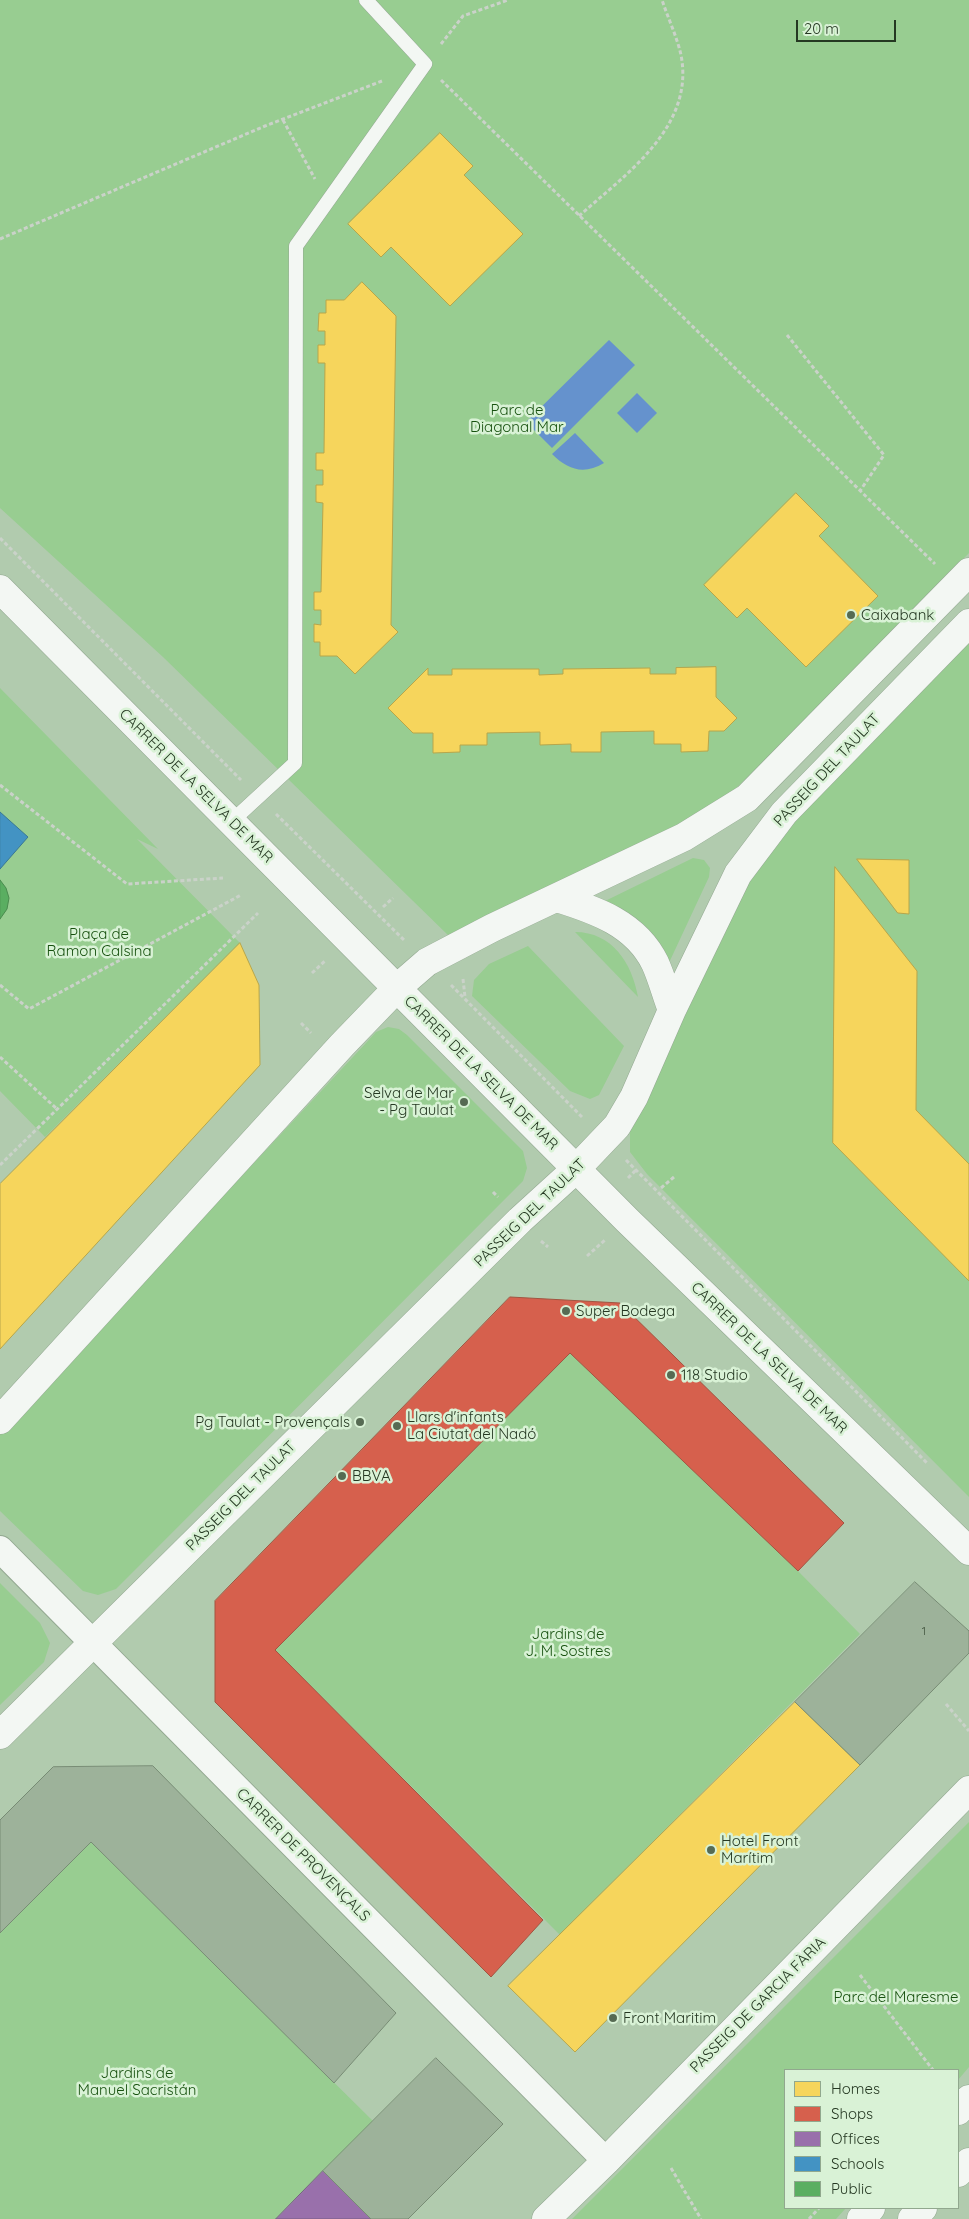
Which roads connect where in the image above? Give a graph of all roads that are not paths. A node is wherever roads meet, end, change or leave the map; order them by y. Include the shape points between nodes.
1 (366, 0) edge
2 (969, 572) edge
3 (0, 589) edge
4 (969, 623) edge
5 (232, 821) junction
6 (557, 898) junction
7 (397, 988) junction
8 (672, 1010) junction
9 (576, 1169) junction
10 (0, 1420) edge
11 (0, 1549) edge
12 (969, 1551) edge
13 (92, 1643) junction
14 (0, 1735) edge
15 (969, 1790) edge
16 (969, 2099) edge
17 (959, 2110) edge
18 (606, 2162) junction
19 (969, 2162) edge
20 (959, 2173) edge
21 (870, 2209) edge
22 (922, 2209) edge
23 (546, 2219) edge
24 (861, 2219) edge
25 (912, 2219) edge

1 - 5 lane via 425,64 296,246 295,763
2 - 6 main road via 747,798 684,837
3 - 5 main road, CARRER DE LA SELVA DE MAR
4 - 8 main road, PASSEIG DEL TAULAT via 784,813 738,874
5 - 7 main road, CARRER DE LA SELVA DE MAR
6 - 7 main road via 427,962
6 - 8 main road via 604,915 645,945 655,962
7 - 9 main road, CARRER DE LA SELVA DE MAR
7 - 10 main road
8 - 9 main road, PASSEIG DEL TAULAT via 634,1097 616,1126
9 - 12 main road, CARRER DE LA SELVA DE MAR
9 - 13 main road, PASSEIG DEL TAULAT via 520,1220
11 - 13 street, CARRER DE PROVENÇALS
13 - 14 main road, PASSEIG DEL TAULAT
13 - 18 street, CARRER DE PROVENÇALS
15 - 18 main road, PASSEIG DE GARCIA FÀRIA
16 - 17 main road
18 - 23 main road, PASSEIG DE GARCIA FÀRIA
19 - 20 main road
21 - 24 main road
22 - 25 main road

